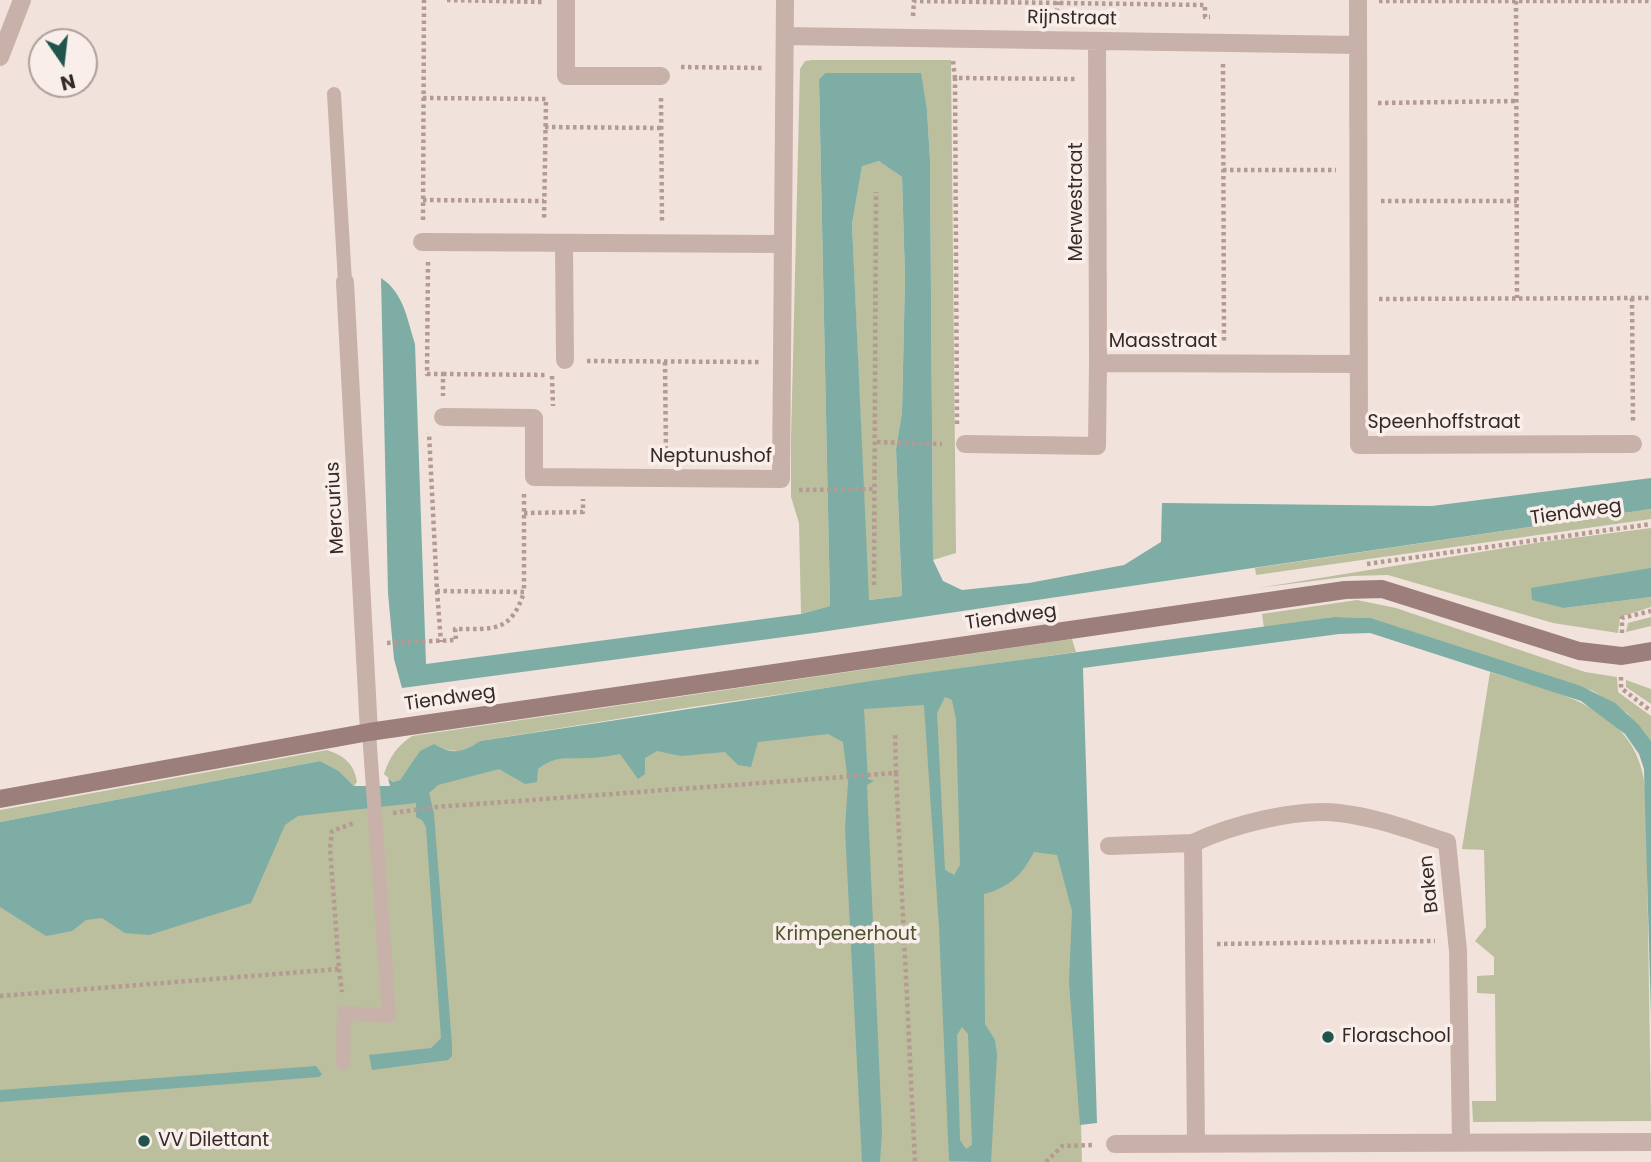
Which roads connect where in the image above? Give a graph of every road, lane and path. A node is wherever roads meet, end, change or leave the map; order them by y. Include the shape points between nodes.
1 (22, 0) edge
2 (424, 0) edge
3 (447, 0) edge
4 (785, 0) edge
5 (490, 1) edge
6 (566, 1) edge
7 (1358, 1) edge
8 (1516, 1) edge
9 (1651, 1) edge
10 (785, 37) junction
11 (912, 38) junction
12 (1097, 41) junction
13 (1223, 43) junction
14 (1358, 45) junction
15 (0, 57) edge
16 (785, 69) junction
17 (661, 76) junction
18 (1097, 79) junction
19 (334, 94) dead end
20 (423, 98) junction
21 (1517, 101) junction
22 (1358, 103) junction
23 (545, 127) junction
24 (662, 128) junction
25 (1223, 170) junction
26 (1358, 170) junction
27 (877, 192) dead end
28 (423, 200) junction
29 (544, 201) junction
30 (1359, 201) junction
31 (1517, 201) junction
32 (422, 242) junction
33 (544, 243) junction
34 (565, 243) junction
35 (662, 244) junction
36 (783, 244) junction
37 (345, 282) joint
38 (1517, 298) junction
39 (1632, 298) junction
40 (1651, 298) edge
41 (1359, 299) junction
42 (565, 360) junction
43 (665, 362) junction
44 (782, 362) junction
45 (1098, 363) junction
46 (1224, 364) junction
47 (1359, 364) junction
48 (443, 374) junction
49 (552, 375) junction
50 (443, 417) junction
51 (534, 418) junction
52 (961, 438) joint
53 (877, 442) junction
54 (942, 444) dead end
55 (1633, 444) joint
56 (534, 477) junction
57 (583, 477) junction
58 (666, 478) junction
59 (875, 489) junction
60 (822, 490) dead end
61 (524, 513) junction
62 (1651, 524) edge
63 (1364, 565) dead end
64 (874, 585) dead end
65 (437, 591) junction
66 (524, 592) junction
67 (1651, 611) edge
68 (441, 642) junction
69 (389, 643) dead end
70 (1651, 651) edge
71 (1622, 656) junction
72 (1651, 711) edge
73 (369, 732) junction
74 (895, 732) dead end
75 (895, 773) junction
76 (0, 799) edge
77 (374, 813) junction
78 (1193, 843) junction
79 (1109, 846) dead end
80 (1457, 940) junction
81 (1195, 944) junction
82 (0, 996) edge
83 (343, 1063) dead end
84 (1461, 1142) junction
85 (1651, 1142) edge
86 (1115, 1144) dead end
87 (1196, 1144) junction
88 (1084, 1145) dead end
89 (915, 1162) edge
90 (1046, 1162) edge

1 - 15 street
2 - 20 path
3 - 5 path
4 - 10 street, Neptunushof
5 - 6 path
6 - 17 street via 565,76
7 - 8 path
7 - 14 street, Speenhoffstraat
8 - 9 path
8 - 21 path
10 - 11 street, Rijnstraat
10 - 16 street, Neptunushof
11 - 12 street, Rijnstraat
11 - 13 path via 914,1 1205,5 1205,17 1222,18
12 - 13 street, Rijnstraat
12 - 18 street, Merwestraat
13 - 14 street, Rijnstraat
13 - 25 path
14 - 22 street, Speenhoffstraat
16 - 17 path via 661,66
16 - 36 street, Neptunushof
17 - 24 path
18 - 45 street, Merwestraat
18 - 52 path via 955,78
19 - 37 lane
20 - 23 path via 546,99
20 - 28 path
21 - 22 path
21 - 31 path
22 - 26 street, Speenhoffstraat
23 - 24 path
23 - 29 path
24 - 35 path
25 - 26 path
25 - 46 path
26 - 30 street, Speenhoffstraat
27 - 53 path
28 - 29 path
28 - 32 path
29 - 33 path
30 - 31 path
30 - 41 street, Speenhoffstraat
31 - 38 path
32 - 33 street
32 - 48 path via 428,255 428,374
33 - 34 street
34 - 35 street
34 - 42 street
35 - 36 street
36 - 44 street, Neptunushof
37 - 73 street, Mercurius
38 - 39 path
38 - 41 path
39 - 40 path
39 - 55 path
41 - 47 street, Speenhoffstraat
42 - 43 path
42 - 49 path via 552,361
43 - 44 path
43 - 58 path
44 - 58 street, Neptunushof via 781,479
45 - 46 street, Maasstraat
45 - 52 street, Maasstraat via 1097,446
46 - 47 street, Maasstraat
47 - 55 street, Speenhoffstraat via 1359,445
48 - 49 path
48 - 50 path
49 - 51 path via 553,411
50 - 51 street
50 - 65 path via 428,418
51 - 56 street
53 - 54 path
53 - 59 path
56 - 57 street, Neptunushof
56 - 61 path via 524,490
57 - 58 street, Neptunushof
57 - 61 path via 583,512
59 - 60 path
59 - 64 path
61 - 66 path
62 - 63 path, Tiendweg
65 - 66 path
65 - 68 path
66 - 68 path via 506,624 493,629 455,629 456,640
67 - 71 path via 1622,618
68 - 69 path
70 - 71 street, Tiendweg
71 - 72 path via 1621,688
71 - 73 street, Tiendweg via 1579,651 1382,589 1345,590
73 - 76 street, Tiendweg
73 - 77 lane
74 - 75 path
75 - 77 path
75 - 89 path
77 - 82 path via 332,831 339,969
77 - 83 lane via 389,1016 344,1013
78 - 79 street, Baken
78 - 80 street, Baken via 1271,817 1337,812 1447,842
78 - 81 street
80 - 81 path
80 - 84 street, Baken
81 - 87 street
84 - 85 street
84 - 87 street
86 - 87 street
88 - 90 path via 1062,1146

